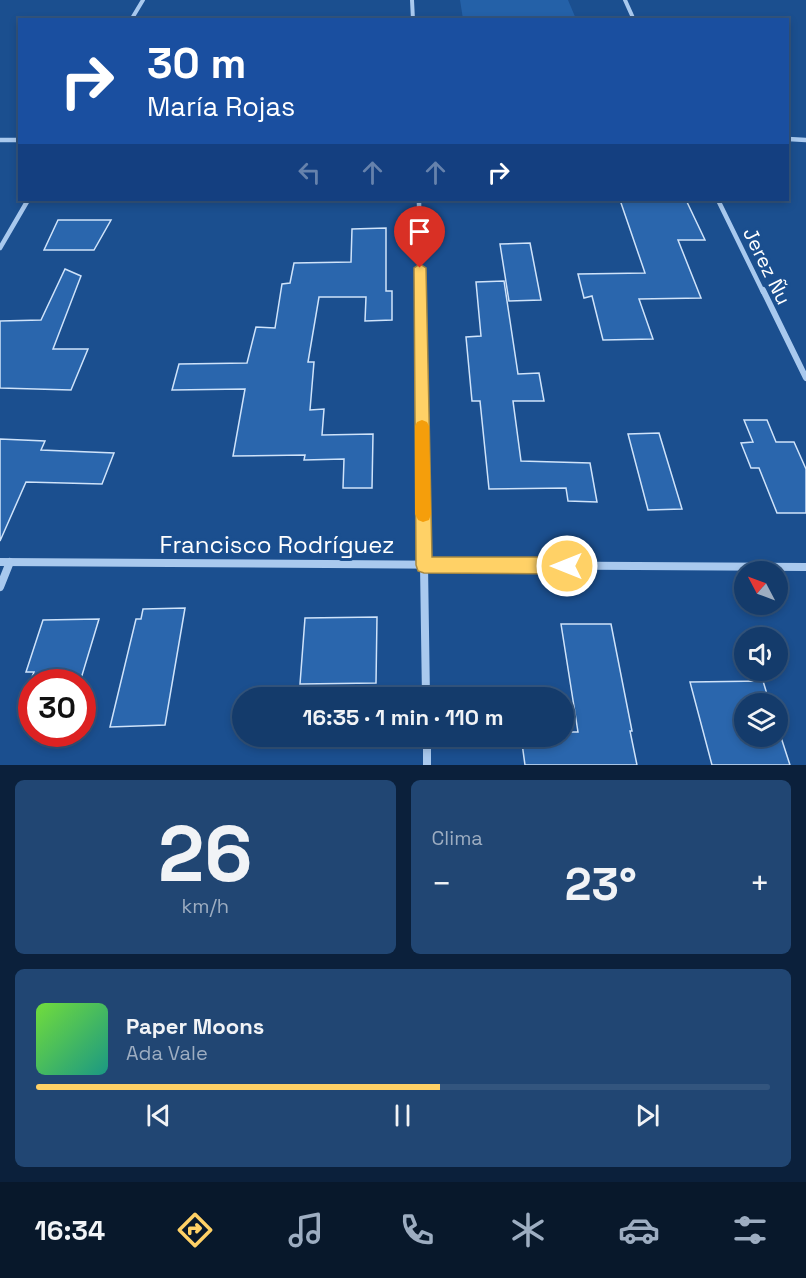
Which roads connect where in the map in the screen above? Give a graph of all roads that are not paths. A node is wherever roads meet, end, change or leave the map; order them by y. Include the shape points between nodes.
1 (143, 0) edge
2 (412, 0) edge
3 (625, 0) edge
4 (132, 18) edge
5 (412, 18) edge
6 (633, 18) edge
7 (0, 140) edge
8 (18, 140) edge
9 (789, 140) edge
10 (806, 140) edge
11 (27, 201) edge
12 (419, 201) edge
13 (718, 201) edge
14 (0, 248) edge
15 (806, 378) edge
16 (0, 562) edge
17 (10, 562) junction
18 (424, 565) junction
19 (806, 567) edge
20 (0, 587) edge
21 (426, 687) edge
22 (427, 747) edge
23 (427, 765) edge

1 - 4 street
2 - 5 street
3 - 6 street
7 - 8 street
9 - 10 street
11 - 14 street
12 - 18 street
13 - 15 street, Jerez Ñu
16 - 17 street, Francisco Rodríguez
17 - 18 street, Francisco Rodríguez
17 - 20 street
18 - 19 street, Francisco Rodríguez
18 - 21 street
22 - 23 street

